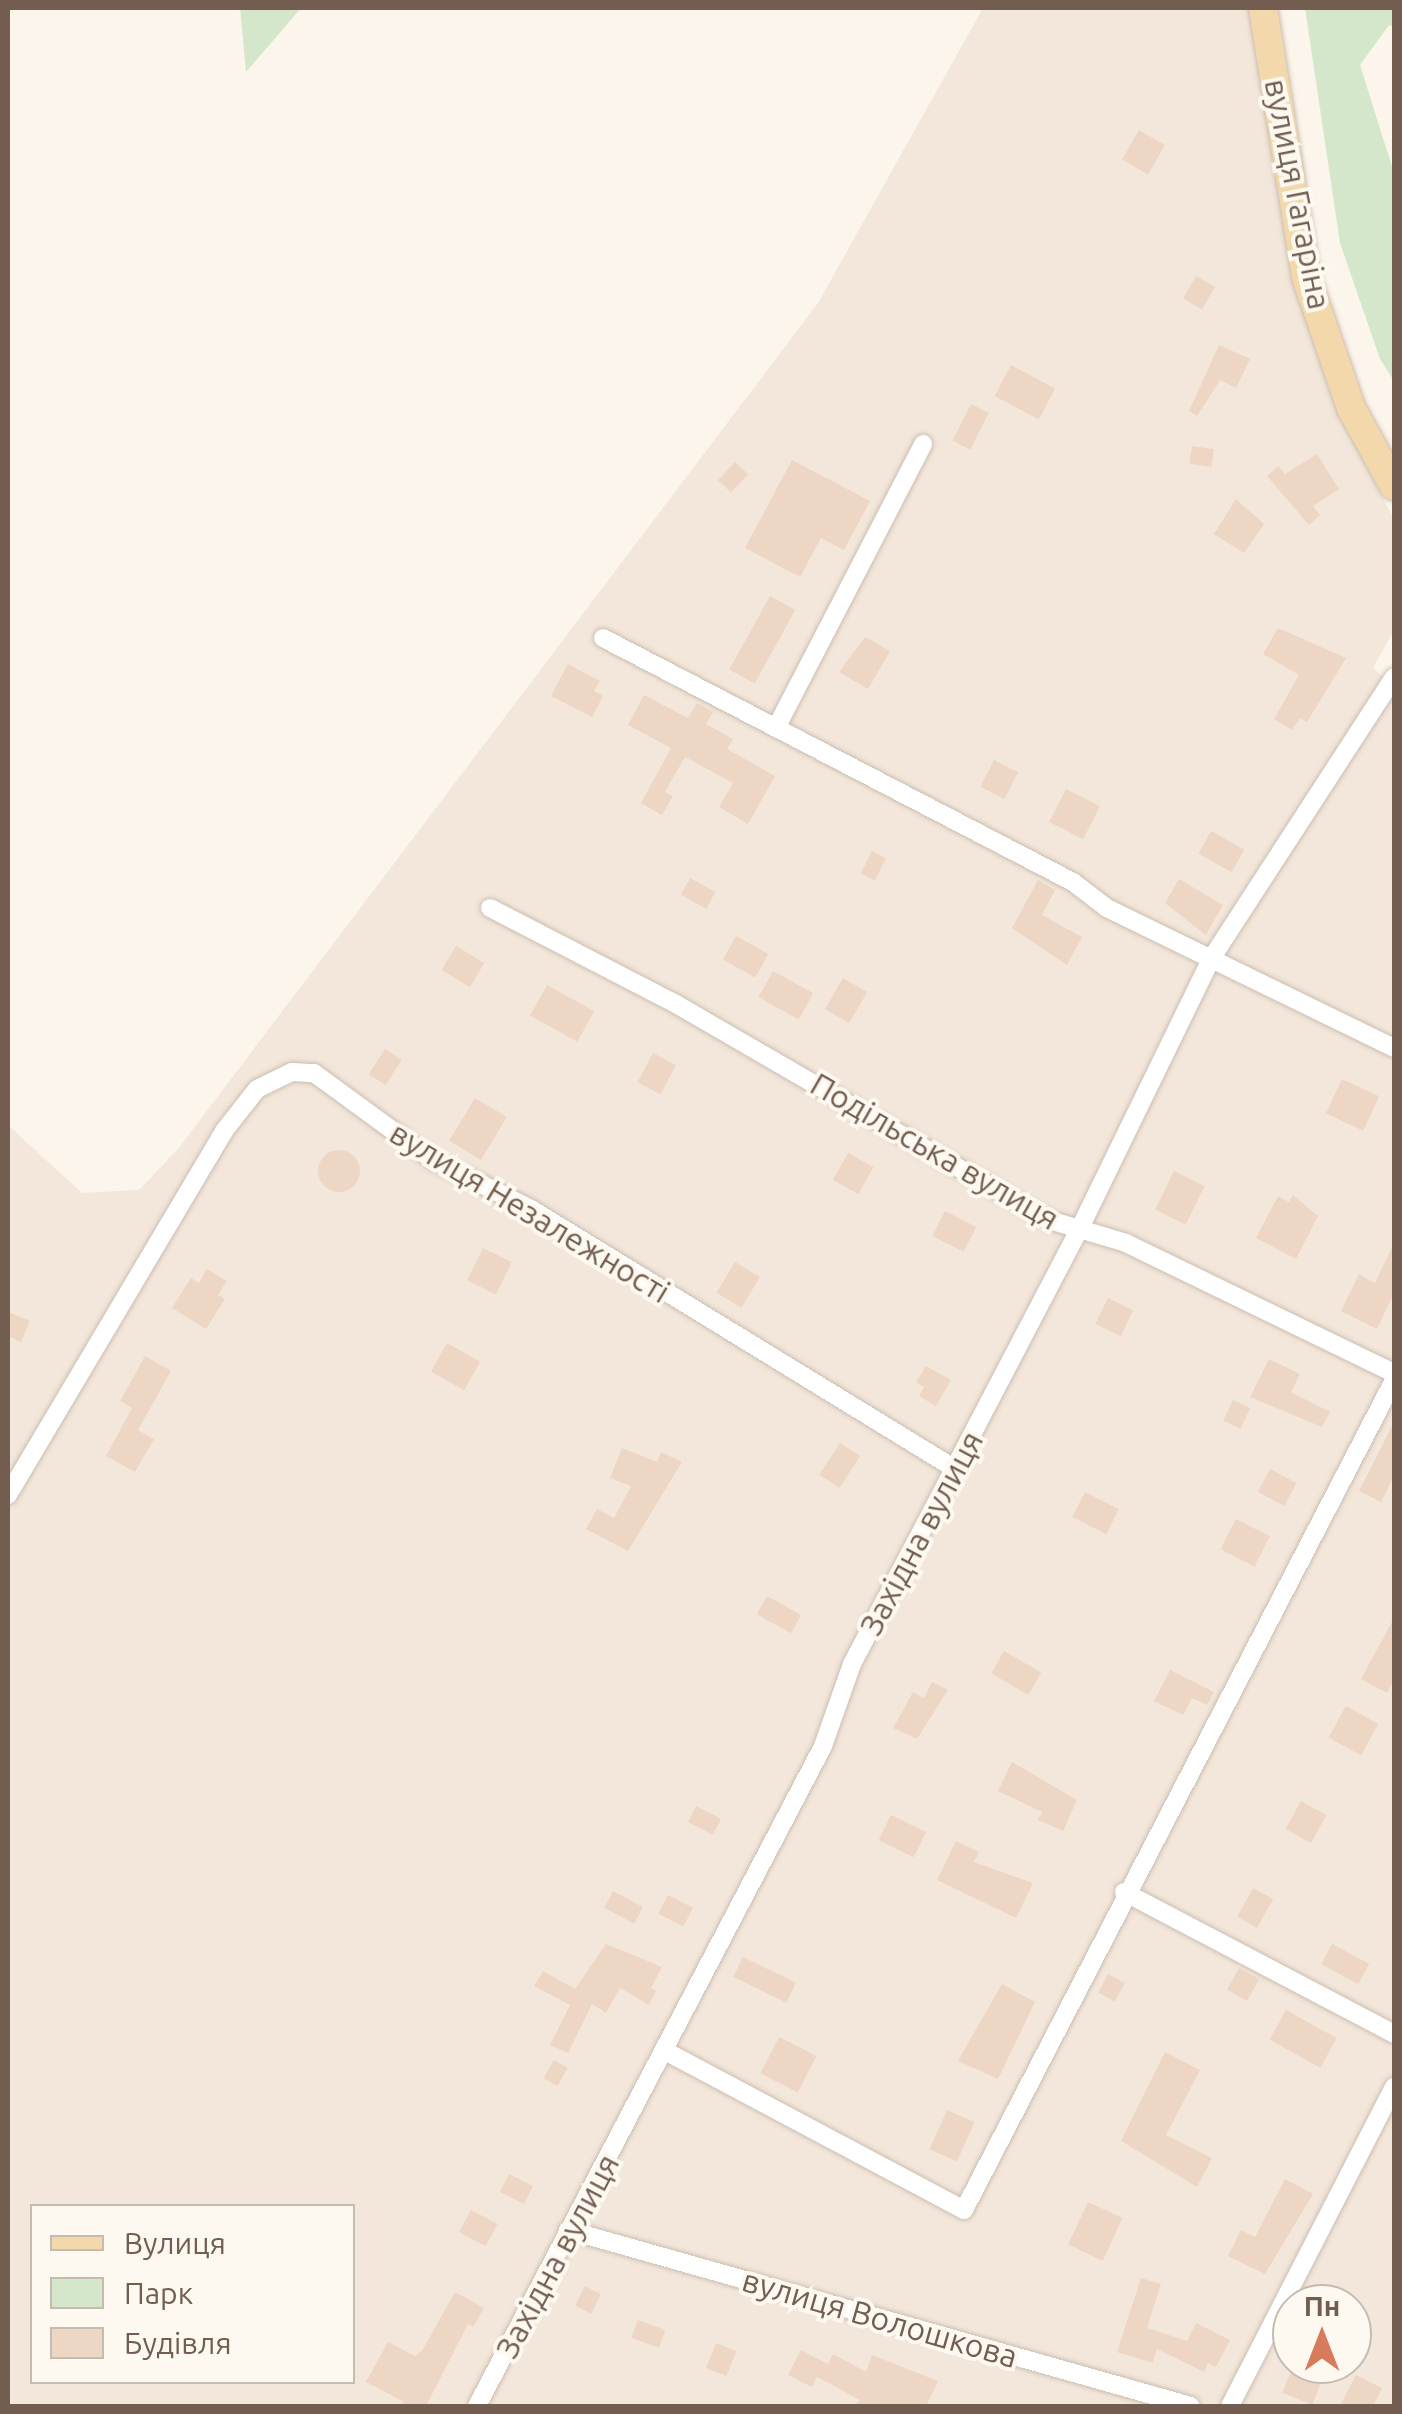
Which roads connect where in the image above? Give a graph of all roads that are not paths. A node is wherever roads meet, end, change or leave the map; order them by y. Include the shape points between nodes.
1 (1264, 8) edge
2 (923, 444) dead end
3 (1394, 486) edge
4 (603, 638) dead end
5 (1394, 677) edge
6 (776, 728) junction
7 (490, 908) dead end
8 (1211, 959) junction
9 (1394, 1048) edge
10 (1078, 1232) junction
11 (1393, 1371) edge
12 (955, 1470) junction
13 (8, 1495) edge
14 (1124, 1892) junction
15 (1394, 2034) edge
16 (667, 2052) junction
17 (1394, 2087) edge
18 (568, 2230) junction
19 (477, 2406) edge
20 (1192, 2406) edge
21 (1230, 2406) edge

1 - 3 main road, вулиця Гагаріна via 1306,277 1351,408
2 - 6 street
4 - 6 street
5 - 8 street, Західна вулиця
6 - 8 street
7 - 10 street, Подільська вулиця via 676,1004
8 - 9 street
8 - 10 street, Західна вулиця
10 - 11 street, Подільська вулиця via 1126,1243
10 - 12 street, Західна вулиця
11 - 14 street
12 - 13 street, вулиця Незалежності via 530,1209 433,1160 314,1074 292,1072 257,1088 224,1131
12 - 16 street, Західна вулиця via 852,1664 823,1746
14 - 15 street
14 - 16 street via 964,2210
16 - 18 street, Західна вулиця
17 - 21 street
18 - 19 street, Західна вулиця
18 - 20 street, вулиця Волошкова

